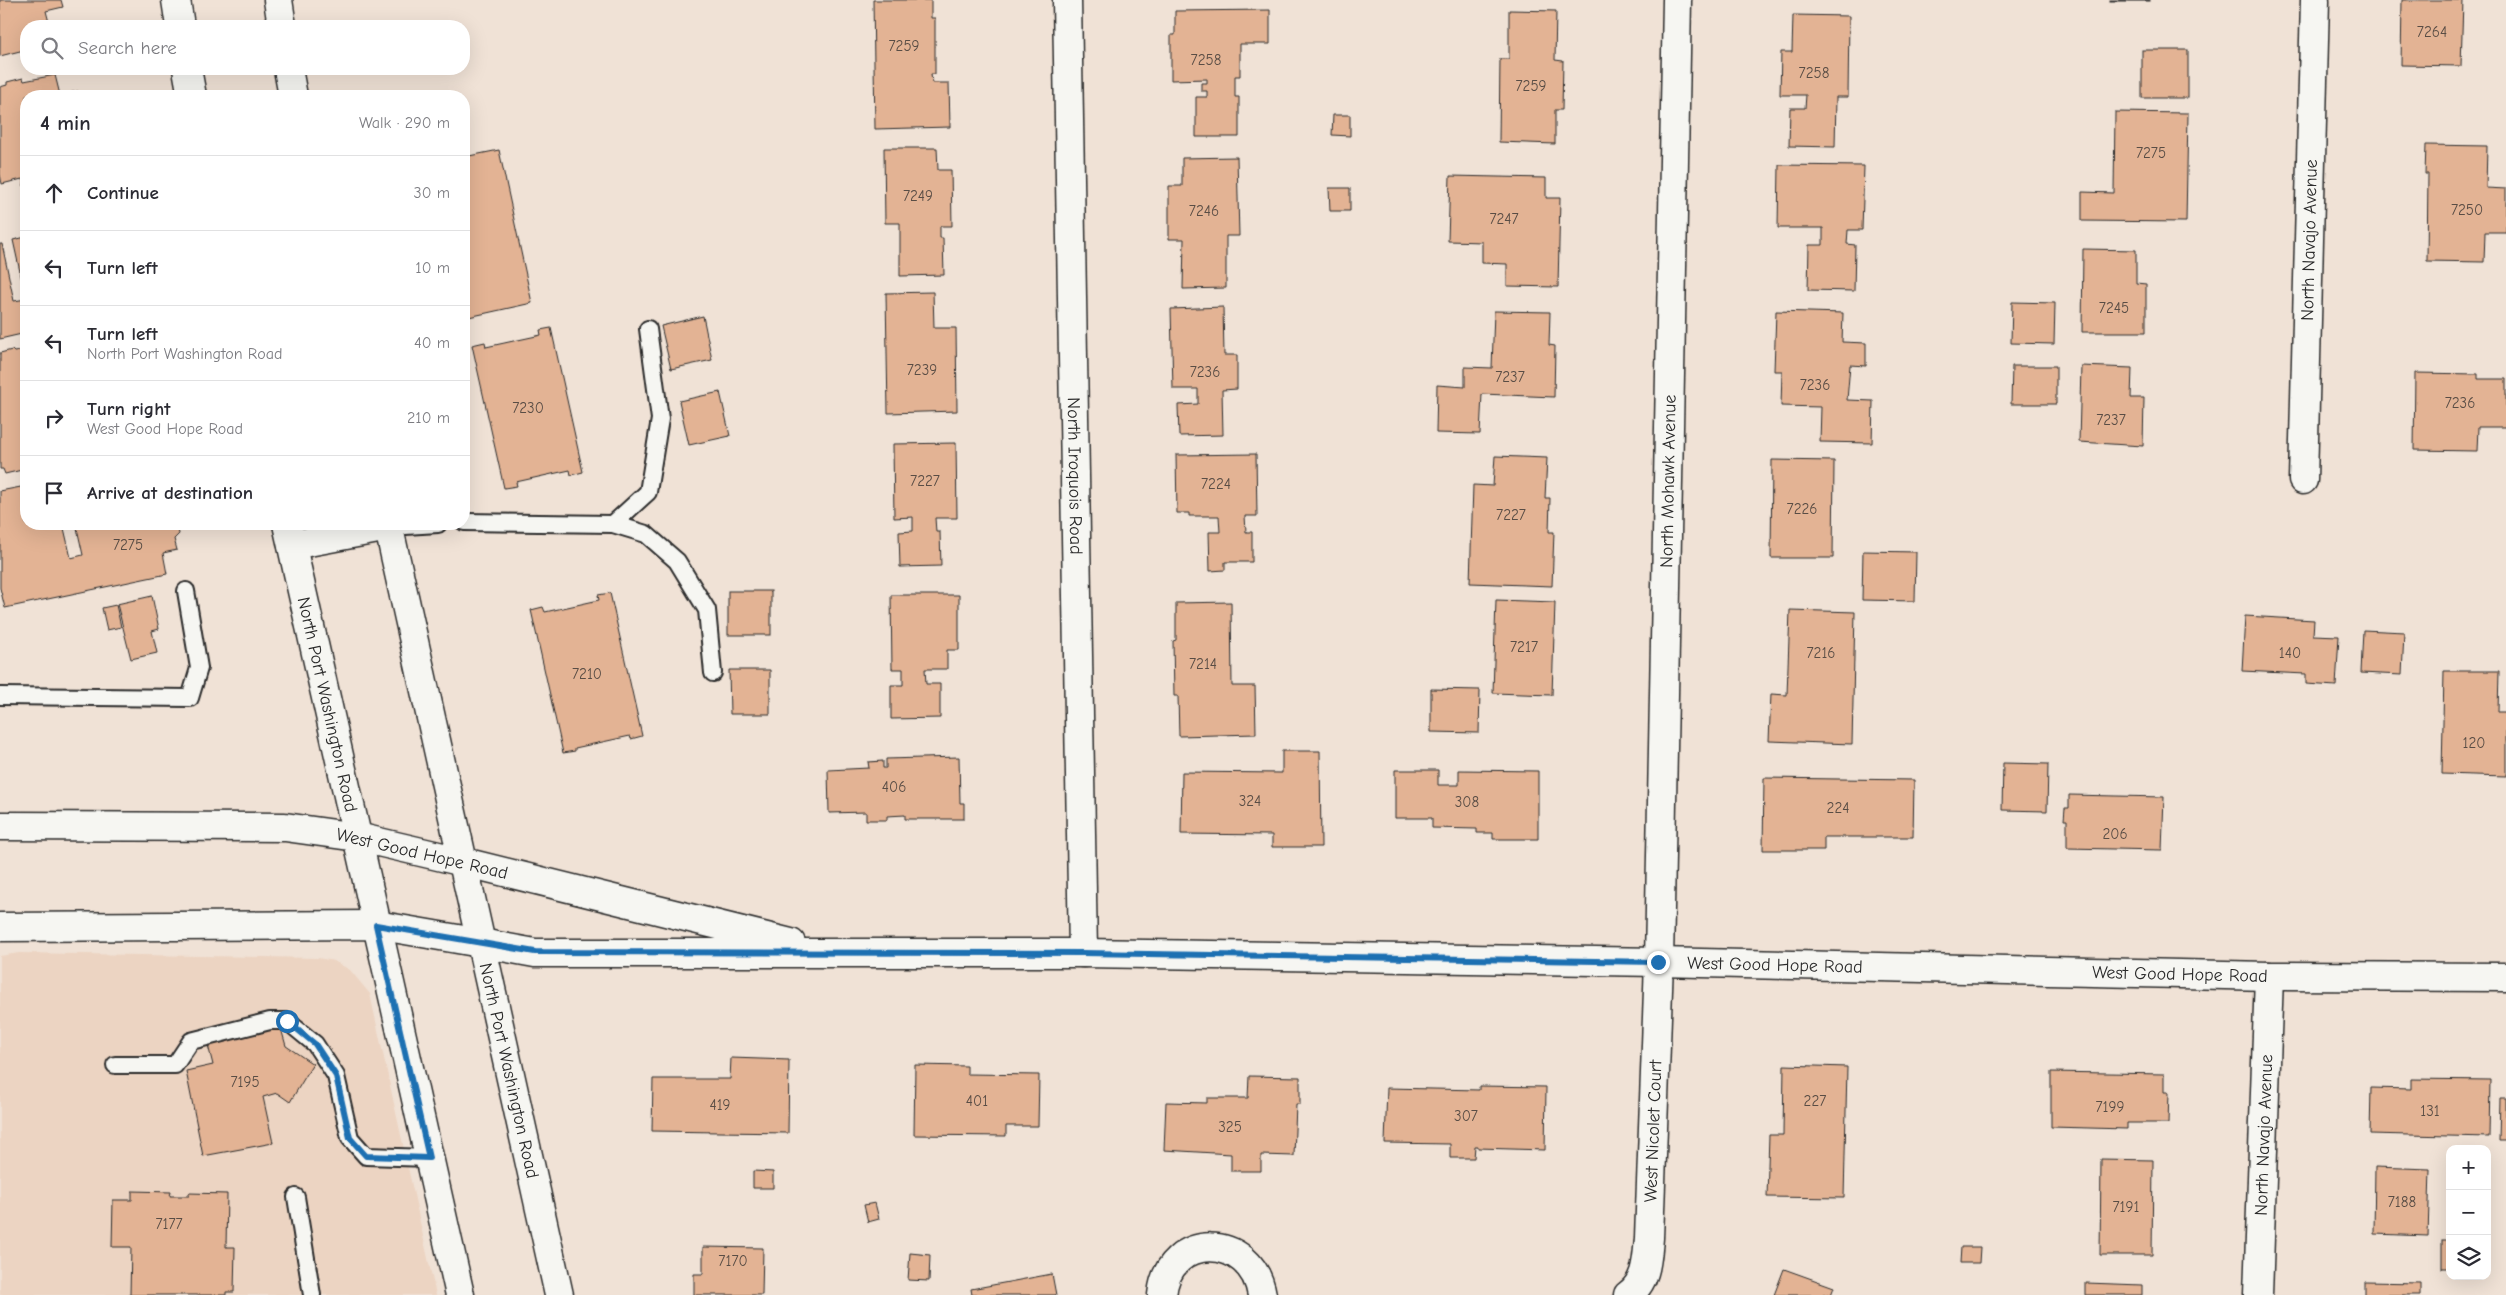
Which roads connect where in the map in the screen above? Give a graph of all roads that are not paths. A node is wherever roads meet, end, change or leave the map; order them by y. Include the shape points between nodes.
1 (176, 0) edge
2 (278, 0) edge
3 (1067, 0) edge
4 (1677, 0) edge
5 (2315, 0) edge
6 (179, 20) edge
7 (281, 20) edge
8 (188, 75) edge
9 (289, 75) edge
10 (191, 90) edge
11 (292, 90) edge
12 (648, 329) dead end
13 (2304, 480) dead end
14 (470, 522) edge
15 (613, 524) junction
16 (333, 530) edge
17 (389, 530) edge
18 (289, 534) edge
19 (186, 591) dead end
20 (713, 673) dead end
21 (0, 696) edge
22 (0, 826) edge
23 (357, 837) junction
24 (464, 862) junction
25 (376, 925) junction
26 (0, 928) edge
27 (481, 943) junction
28 (1083, 953) junction
29 (834, 954) junction
30 (1658, 962) junction
31 (2269, 976) junction
32 (2506, 977) edge
33 (115, 1065) dead end
34 (429, 1158) junction
35 (296, 1197) dead end
36 (312, 1295) edge
37 (460, 1295) edge
38 (559, 1295) edge
39 (1162, 1295) edge
40 (1262, 1295) edge
41 (1628, 1295) edge
42 (2258, 1295) edge

1 - 6 street
2 - 7 street
3 - 28 street, North Iroquois Road
4 - 30 street, North Mohawk Avenue
5 - 13 street, North Navajo Avenue
8 - 10 street
9 - 11 street
12 - 15 lane via 660,419 648,492
14 - 15 lane
15 - 20 lane via 646,534 677,561 707,610
16 - 18 street
17 - 24 street, North Port Washington Road
18 - 23 street, North Port Washington Road
19 - 21 lane via 199,668 190,698
22 - 23 street, West Good Hope Road via 285,827
23 - 24 street, West Good Hope Road
23 - 25 street, North Port Washington Road
24 - 27 street, North Port Washington Road
24 - 29 street, West Good Hope Road
25 - 26 street, West Good Hope Road
25 - 27 street, West Good Hope Road
25 - 34 street, North Port Washington Road
27 - 29 street, West Good Hope Road via 535,952
27 - 38 street, North Port Washington Road
28 - 29 street, West Good Hope Road
28 - 30 street, West Good Hope Road
30 - 31 street, West Good Hope Road
30 - 41 street, West Nicolet Court via 1649,1238 1646,1270 1637,1289
31 - 32 street, West Good Hope Road
31 - 42 street, North Navajo Avenue
33 - 34 lane via 175,1065 191,1041 270,1021 287,1021 315,1044 336,1076 350,1138 366,1156
34 - 37 street, North Port Washington Road
35 - 36 lane
39 - 40 street via 1170,1268 1181,1257 1195,1249 1211,1247 1227,1249 1241,1256 1253,1268

